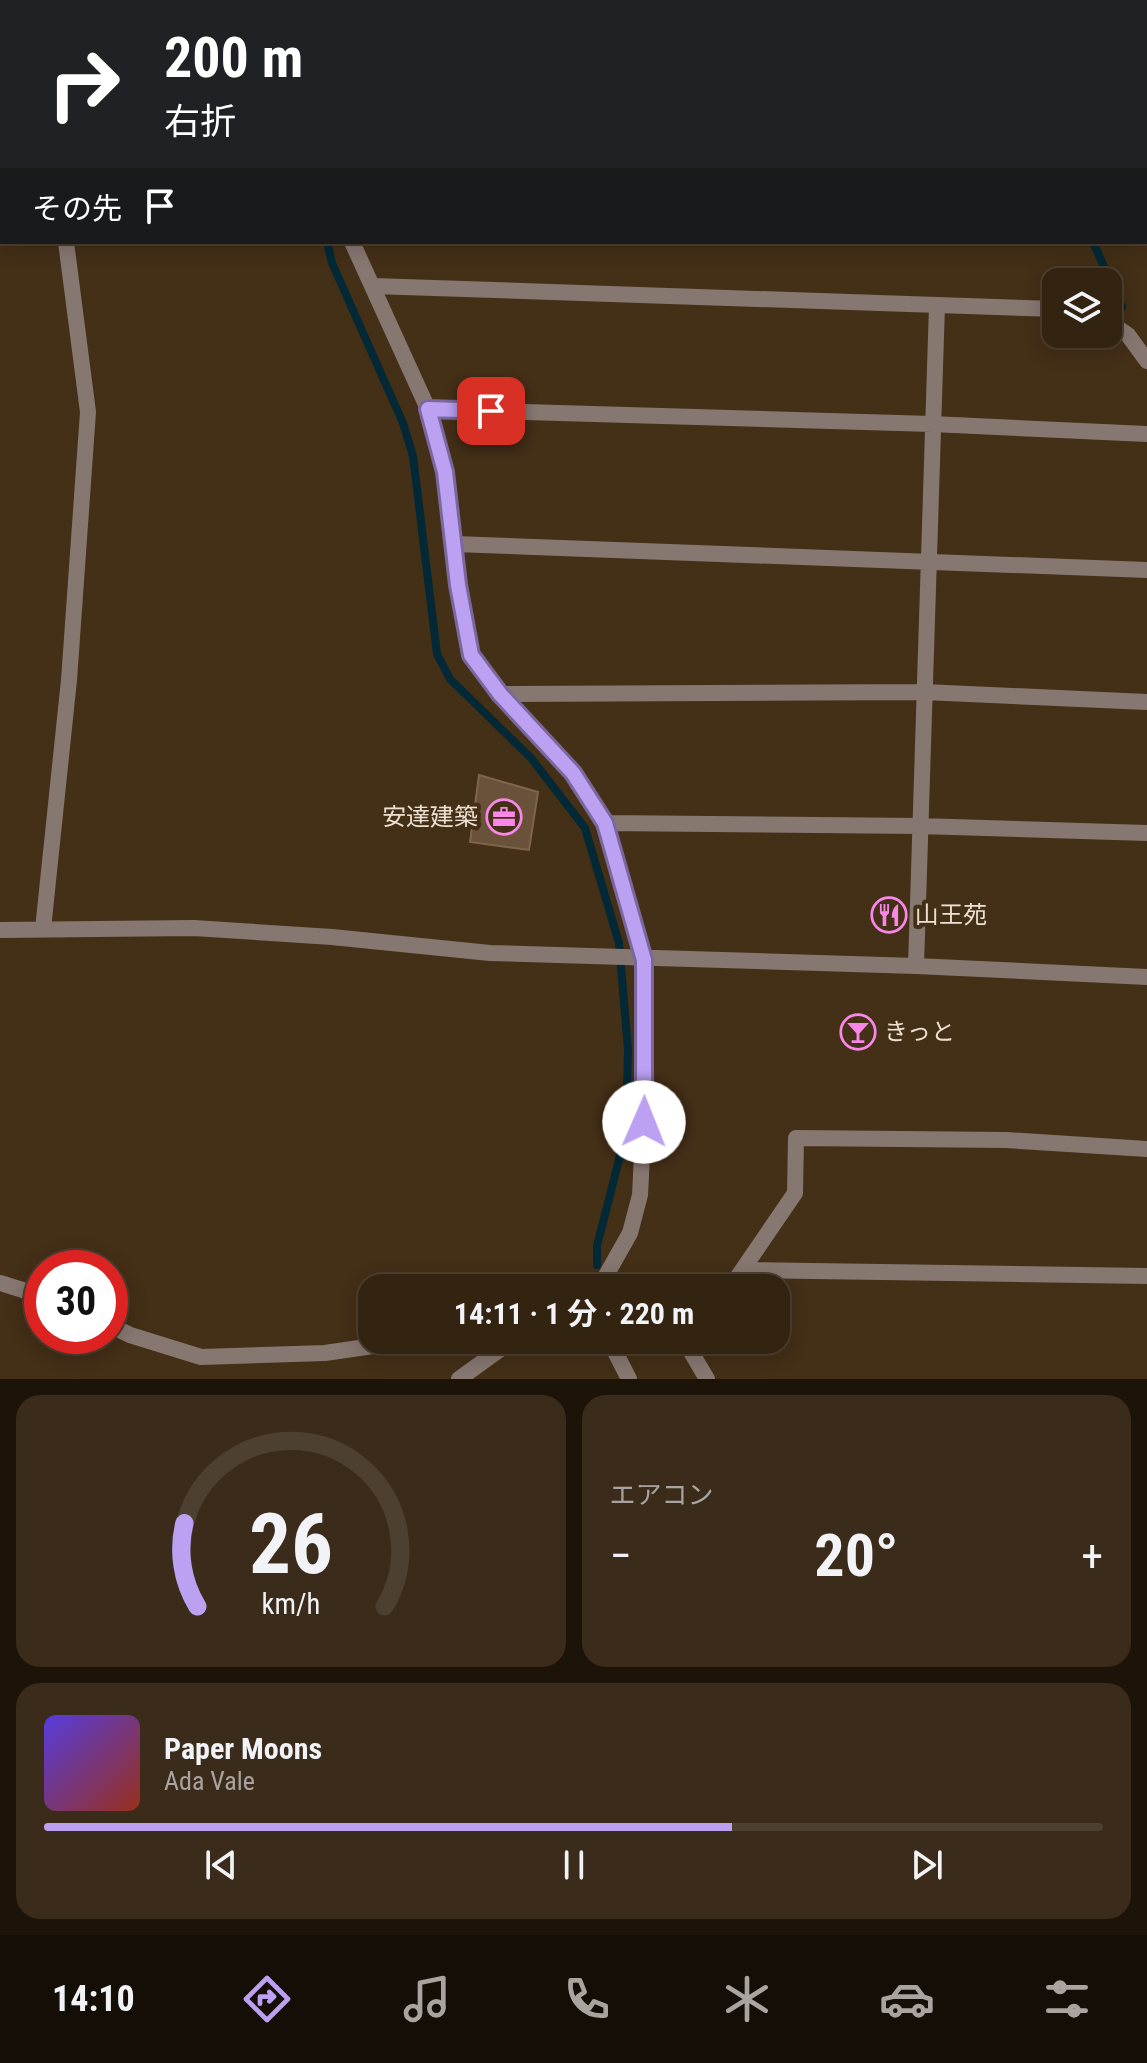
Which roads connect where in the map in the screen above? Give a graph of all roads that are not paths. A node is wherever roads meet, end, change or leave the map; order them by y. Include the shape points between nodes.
1 (66, 244) edge
2 (353, 244) edge
3 (373, 286) junction
4 (937, 305) junction
5 (1042, 309) edge
6 (1122, 331) edge
7 (1147, 361) edge
8 (428, 409) junction
9 (932, 424) junction
10 (1147, 434) edge
11 (454, 544) junction
12 (928, 561) junction
13 (1147, 570) edge
14 (924, 692) junction
15 (500, 694) junction
16 (1147, 702) edge
17 (605, 823) junction
18 (920, 826) junction
19 (1147, 833) edge
20 (43, 929) junction
21 (0, 930) edge
22 (644, 960) junction
23 (916, 966) junction
24 (1147, 977) edge
25 (1147, 1149) edge
26 (744, 1270) junction
27 (609, 1274) edge
28 (741, 1274) edge
29 (1147, 1276) edge
30 (0, 1283) edge
31 (24, 1290) edge
32 (128, 1334) edge
33 (358, 1348) edge
34 (494, 1354) edge
35 (616, 1354) edge
36 (694, 1354) edge
37 (459, 1379) edge
38 (629, 1379) edge
39 (707, 1379) edge

1 - 20 street via 88,412 69,680
2 - 3 street
3 - 4 street
3 - 8 street
4 - 5 street
4 - 9 street
6 - 7 street
8 - 9 street
8 - 11 street via 445,472
9 - 10 street
9 - 12 street
11 - 12 street
11 - 15 street via 471,655
12 - 13 street
12 - 14 street
14 - 15 street
14 - 16 street
14 - 18 street
15 - 17 street via 573,773
17 - 18 street
17 - 22 street
18 - 19 street
18 - 23 street
20 - 21 street
20 - 22 street via 194,928
22 - 23 street
22 - 27 street via 640,1195 630,1233
23 - 24 street
25 - 26 street via 1006,1140 796,1138 795,1193
26 - 28 street
26 - 29 street
30 - 31 street
32 - 33 street via 201,1357
34 - 37 street
35 - 38 street
36 - 39 street

